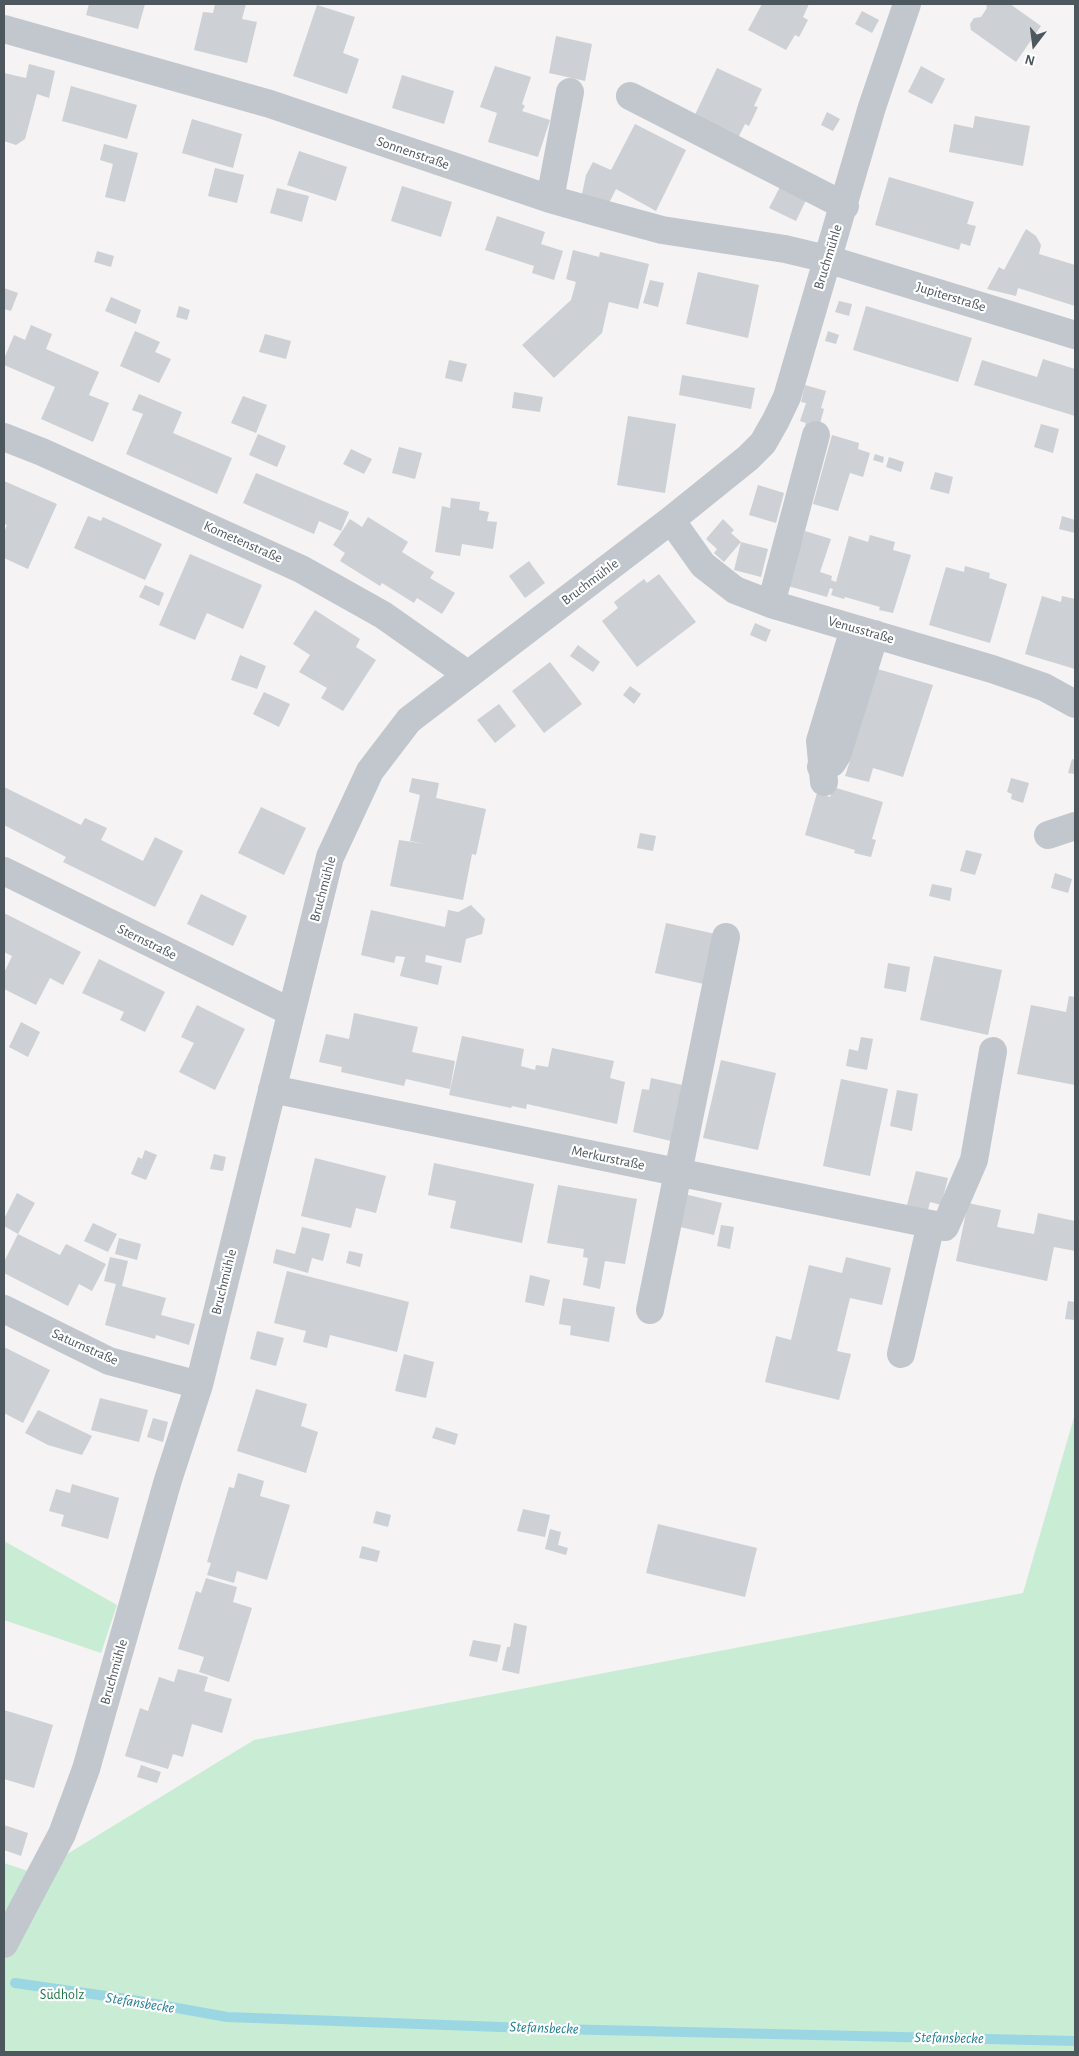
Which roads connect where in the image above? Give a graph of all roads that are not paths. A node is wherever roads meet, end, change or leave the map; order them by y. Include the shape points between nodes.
1 (907, 4) edge
2 (4, 29) edge
3 (570, 92) dead end
4 (630, 96) dead end
5 (550, 199) junction
6 (844, 206) junction
7 (827, 259) junction
8 (1075, 335) edge
9 (816, 435) dead end
10 (4, 437) edge
11 (671, 520) junction
12 (771, 604) junction
13 (864, 632) junction
14 (467, 674) junction
15 (1075, 704) edge
16 (831, 770) dead end
17 (1075, 826) edge
18 (1048, 835) dead end
19 (4, 871) edge
20 (726, 937) dead end
21 (291, 1012) junction
22 (993, 1051) dead end
23 (272, 1089) junction
24 (678, 1172) junction
25 (938, 1226) junction
26 (4, 1309) edge
27 (650, 1310) dead end
28 (900, 1354) dead end
29 (198, 1385) junction
30 (4, 1944) edge

1 - 6 street, Bruchmühle via 872,107
2 - 5 street, Sonnenstraße via 270,104
3 - 5 street
4 - 6 street
5 - 7 street, Sonnenstraße via 662,230 785,249
6 - 7 street, Bruchmühle
7 - 8 street, Jupiterstraße
7 - 11 street, Bruchmühle via 787,397 772,428 748,458
9 - 12 street
10 - 14 street, Kometenstraße via 301,568 383,615
11 - 12 street, Venusstraße via 704,565 736,590
11 - 14 street, Bruchmühle
12 - 13 street, Venusstraße
13 - 15 street, Venusstraße via 1014,676 1044,687
13 - 16 street
14 - 21 street, Bruchmühle via 409,720 370,771 330,857
17 - 18 street
19 - 21 street, Sternstraße
20 - 24 street
21 - 23 street, Bruchmühle
22 - 25 street via 974,1160
23 - 24 street, Merkurstraße
23 - 29 street, Bruchmühle
24 - 25 street, Merkurstraße
24 - 27 street
25 - 28 street
26 - 29 street, Saturnstraße via 109,1361
29 - 30 street, Bruchmühle via 86,1769 62,1834

